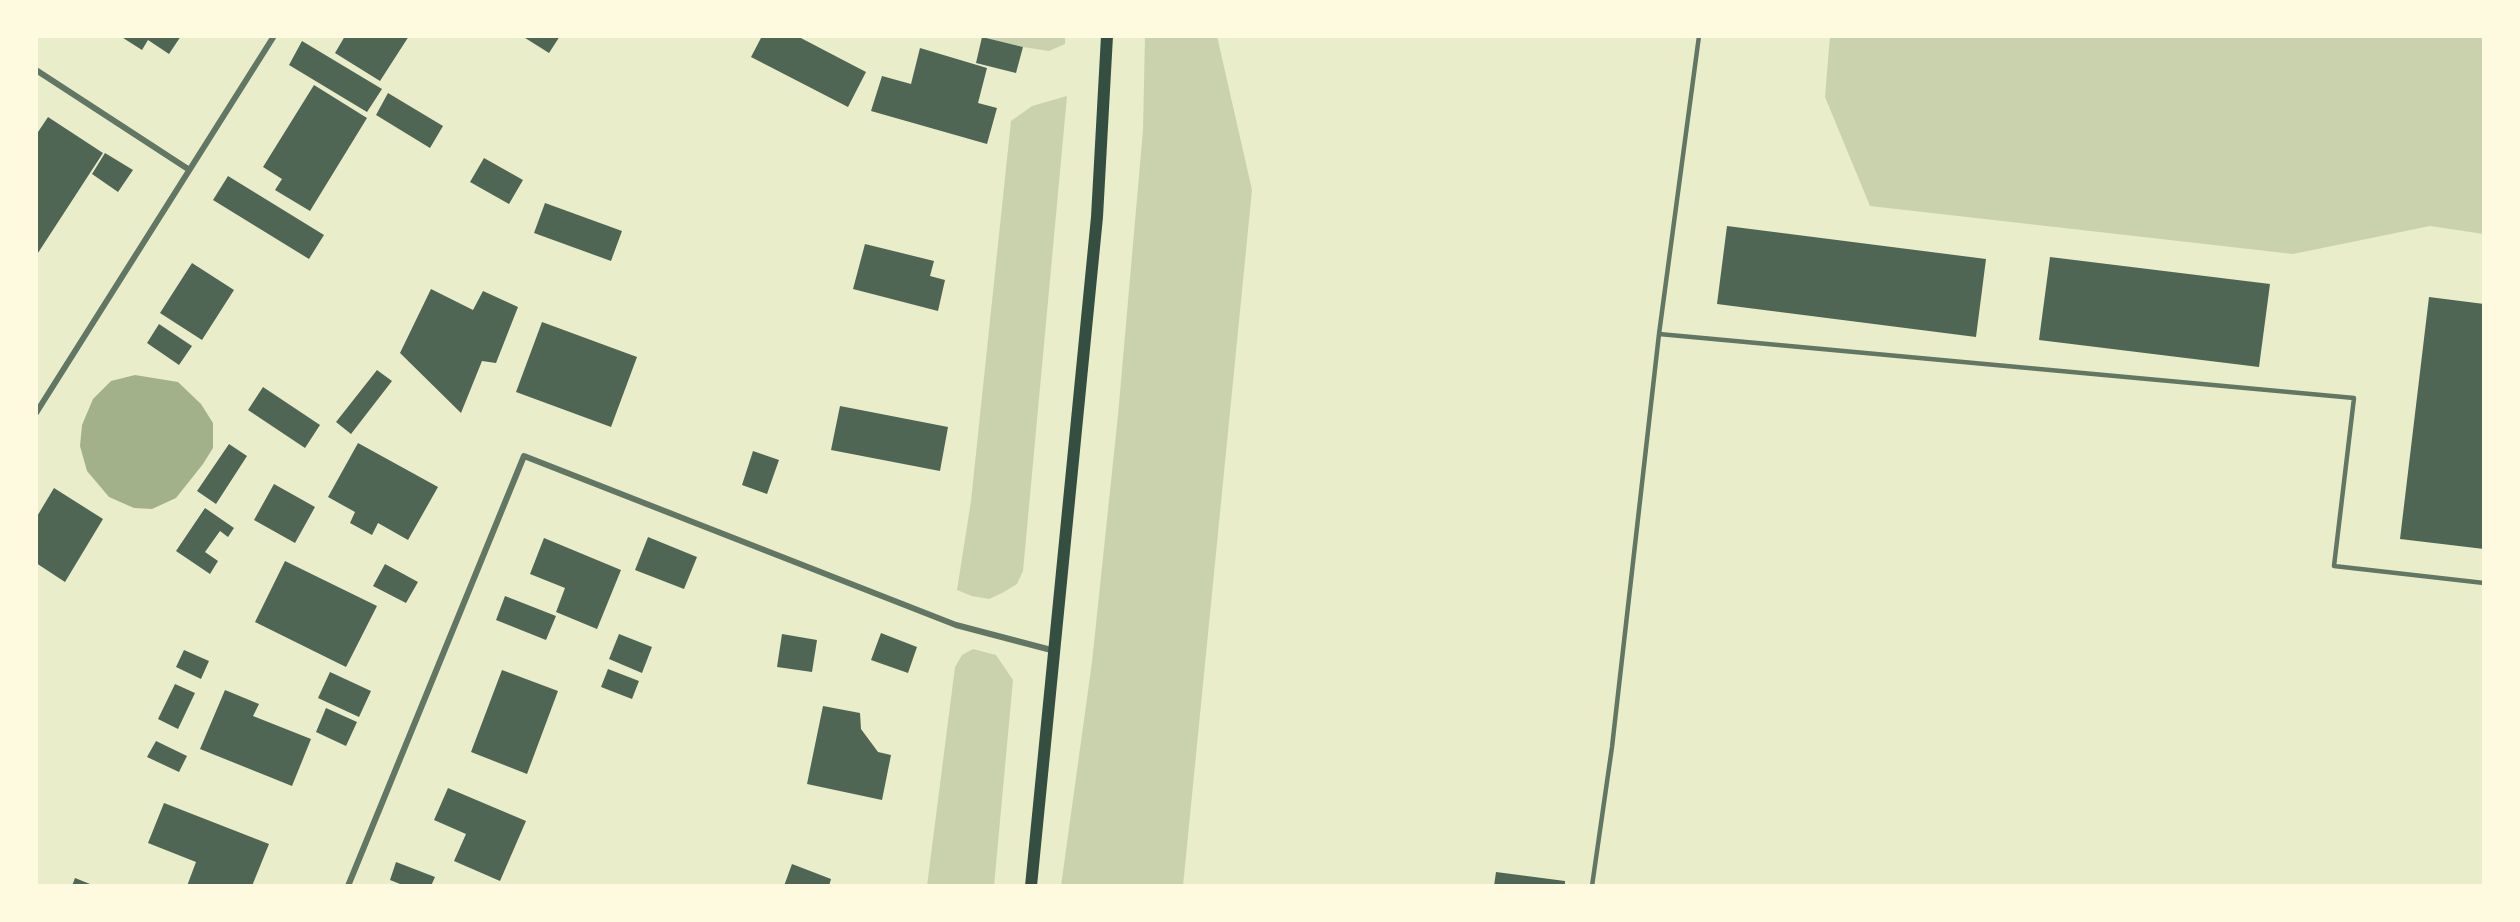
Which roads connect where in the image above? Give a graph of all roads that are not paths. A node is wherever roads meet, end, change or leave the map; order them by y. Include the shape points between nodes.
1 (274, 36) edge
2 (1107, 36) edge
3 (1700, 36) edge
4 (36, 70) edge
5 (188, 169) junction
6 (1659, 334) junction
7 (36, 413) edge
8 (2484, 583) edge
9 (1055, 651) junction
10 (348, 886) edge
11 (1031, 886) edge
12 (1592, 886) edge

1 - 5 street
2 - 9 main road via 1097,217
3 - 6 lane
4 - 5 street
5 - 7 street
6 - 8 lane via 2354,398 2334,566
6 - 12 lane via 1612,747
9 - 10 street via 956,625 524,456
9 - 11 main road

